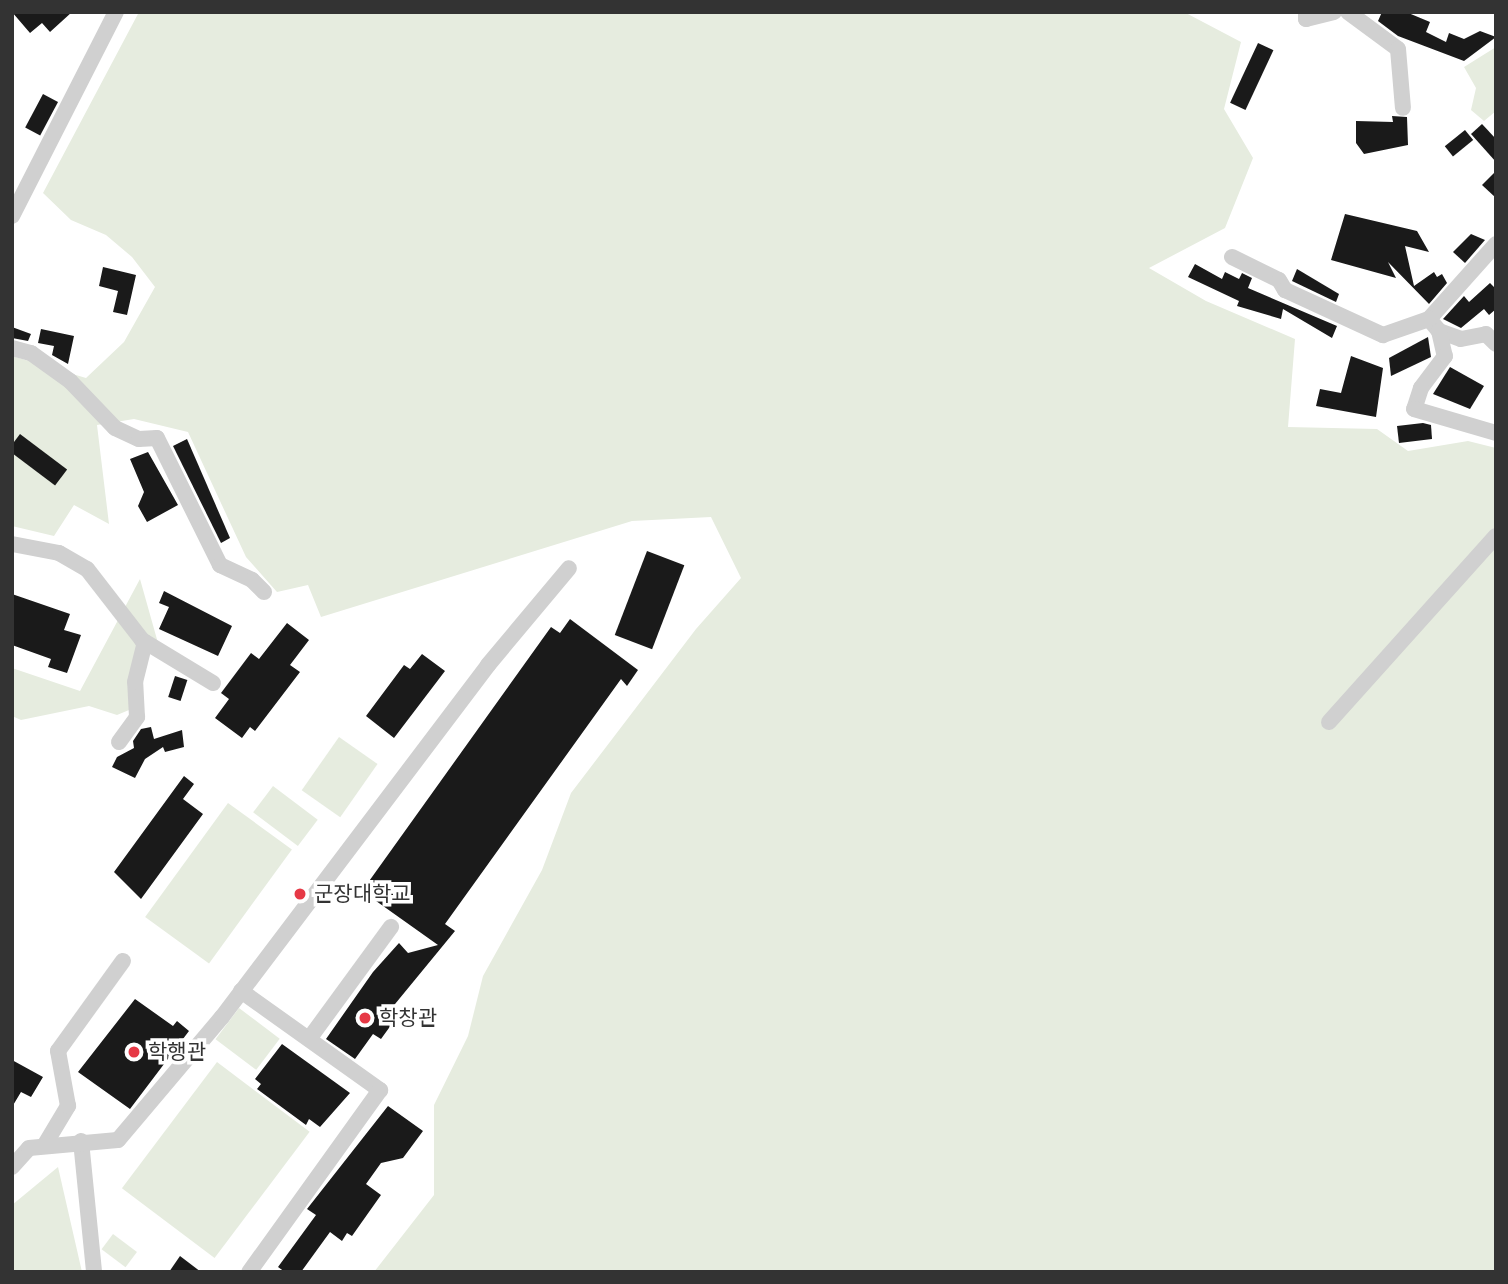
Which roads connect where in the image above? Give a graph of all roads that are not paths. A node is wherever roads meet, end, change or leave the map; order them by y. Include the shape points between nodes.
1 (116, 12) edge
2 (1306, 12) edge
3 (1334, 12) edge
4 (1348, 12) edge
5 (1403, 108) dead end
6 (12, 216) edge
7 (1496, 244) edge
8 (1232, 257) dead end
9 (1434, 325) junction
10 (1496, 344) edge
11 (12, 348) edge
12 (1496, 433) edge
13 (1496, 536) edge
14 (12, 544) edge
15 (569, 568) dead end
16 (264, 592) dead end
17 (145, 642) junction
18 (213, 683) dead end
19 (1329, 722) dead end
20 (118, 742) dead end
21 (391, 927) dead end
22 (123, 961) dead end
23 (241, 991) junction
24 (309, 1039) junction
25 (81, 1141) junction
26 (37, 1147) junction
27 (12, 1167) edge
28 (94, 1272) edge
29 (249, 1272) edge

1 - 6 street
2 - 3 street via 1306,19
4 - 5 street via 1398,49
7 - 9 street
8 - 9 street via 1279,280 1285,290 1383,335
9 - 10 street via 1461,339 1486,334
9 - 12 street via 1445,356 1421,388 1414,409
11 - 16 street via 31,353 70,381 115,428 139,439 157,438 220,565 252,580
13 - 19 street
14 - 17 street via 60,553 87,569
15 - 23 street via 479,676
17 - 18 street
17 - 20 street via 135,682 137,717
21 - 24 street
22 - 26 street via 58,1051 68,1106
23 - 24 street
23 - 25 street via 118,1140
24 - 29 street via 380,1090
25 - 26 street
25 - 28 street
26 - 27 street

